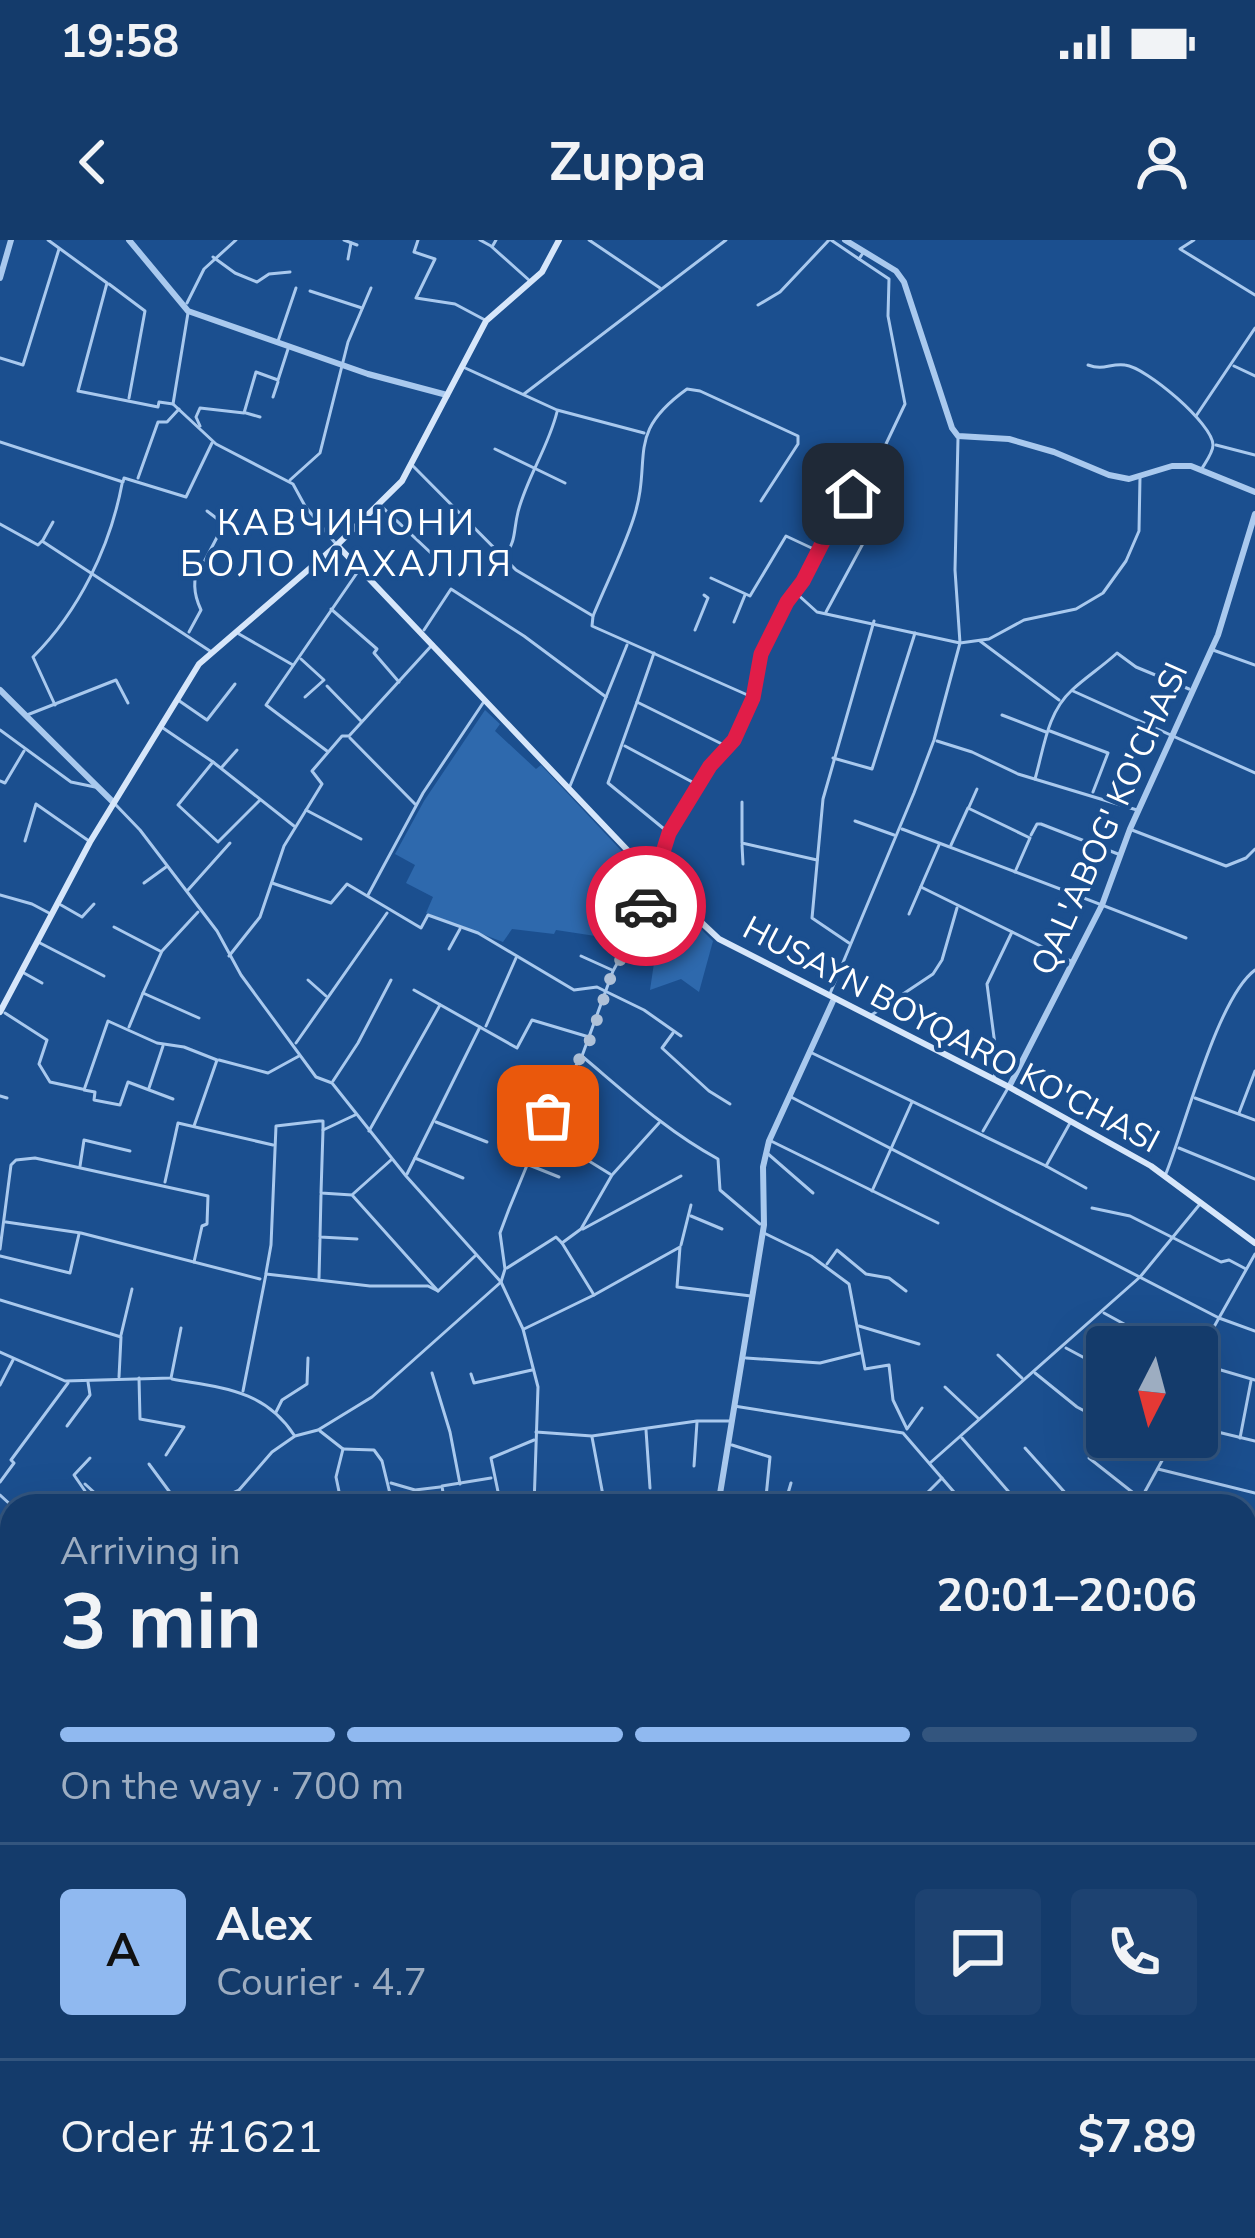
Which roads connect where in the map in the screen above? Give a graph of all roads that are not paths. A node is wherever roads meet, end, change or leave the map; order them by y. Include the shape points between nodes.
1 (10, 240) edge
2 (48, 240) edge
3 (129, 240) edge
4 (236, 240) edge
5 (344, 240) edge
6 (418, 240) edge
7 (480, 240) edge
8 (496, 240) edge
9 (559, 240) edge
10 (589, 240) edge
11 (726, 240) edge
12 (830, 240) edge
13 (844, 240) edge
14 (1194, 240) edge
15 (354, 244) edge
16 (492, 247) junction
17 (59, 249) junction
18 (861, 255) junction
19 (213, 257) junction
20 (348, 259) dead end
21 (290, 272) dead end
22 (0, 277) edge
23 (531, 282) junction
24 (107, 283) junction
25 (296, 288) dead end
26 (371, 288) dead end
27 (660, 288) junction
28 (310, 291) dead end
29 (1255, 295) edge
30 (758, 305) dead end
31 (186, 309) junction
32 (364, 309) junction
33 (486, 321) junction
34 (1255, 328) edge
35 (278, 343) junction
36 (289, 347) junction
37 (0, 358) edge
38 (342, 365) junction
39 (1088, 365) dead end
40 (1232, 365) junction
41 (461, 366) junction
42 (1255, 376) edge
43 (278, 380) junction
44 (447, 394) junction
45 (524, 394) junction
46 (273, 397) dead end
47 (128, 401) junction
48 (173, 404) junction
49 (179, 409) junction
50 (557, 410) junction
51 (244, 412) junction
52 (260, 417) dead end
53 (1194, 418) junction
54 (202, 430) junction
55 (647, 434) junction
56 (958, 436) junction
57 (212, 441) junction
58 (0, 442) edge
59 (1213, 444) junction
60 (495, 449) dead end
61 (1255, 455) edge
62 (413, 466) junction
63 (535, 470) junction
64 (1201, 470) junction
65 (1140, 473) junction
66 (137, 479) junction
67 (288, 481) junction
68 (123, 482) junction
69 (565, 483) dead end
70 (1255, 492) edge
71 (761, 501) dead end
72 (379, 504) junction
73 (207, 511) dead end
74 (1255, 514) edge
75 (53, 522) dead end
76 (0, 524) edge
77 (866, 538) dead end
78 (42, 541) junction
79 (337, 545) junction
80 (819, 551) junction
81 (432, 554) dead end
82 (505, 558) junction
83 (361, 569) junction
84 (91, 572) junction
85 (711, 578) dead end
86 (795, 592) junction
87 (746, 594) junction
88 (704, 595) dead end
89 (330, 608) junction
90 (825, 614) junction
91 (593, 616) junction
92 (874, 621) junction
93 (734, 622) dead end
94 (695, 630) dead end
95 (234, 631) junction
96 (916, 631) junction
97 (422, 632) junction
98 (188, 634) junction
99 (978, 640) junction
100 (628, 642) junction
101 (434, 643) junction
102 (960, 643) junction
103 (1212, 649) junction
104 (210, 651) junction
105 (654, 653) junction
106 (299, 658) junction
107 (1255, 664) edge
108 (295, 666) junction
109 (400, 683) junction
110 (236, 684) dead end
111 (327, 686) dead end
112 (0, 690) edge
113 (1071, 691) junction
114 (1193, 691) junction
115 (305, 697) dead end
116 (606, 697) junction
117 (753, 698) junction
118 (485, 699) junction
119 (178, 700) junction
120 (638, 702) junction
121 (1061, 702) junction
122 (128, 703) dead end
123 (55, 705) junction
124 (26, 716) junction
125 (1002, 716) dead end
126 (362, 722) junction
127 (161, 727) junction
128 (0, 730) edge
129 (1048, 731) junction
130 (349, 736) junction
131 (1171, 737) junction
132 (934, 740) junction
133 (623, 745) junction
134 (728, 747) junction
135 (25, 749) junction
136 (237, 749) dead end
137 (328, 752) junction
138 (833, 758) junction
139 (213, 761) junction
140 (221, 768) junction
141 (1255, 773) edge
142 (1035, 779) junction
143 (0, 781) edge
144 (698, 785) junction
145 (95, 787) junction
146 (570, 788) junction
147 (977, 789) dead end
148 (1091, 795) junction
149 (260, 800) junction
150 (742, 802) dead end
151 (114, 803) junction
152 (416, 805) junction
153 (968, 808) junction
154 (304, 809) junction
155 (1139, 810) junction
156 (855, 821) dead end
157 (294, 826) junction
158 (899, 828) junction
159 (1130, 829) junction
160 (669, 833) junction
161 (896, 836) junction
162 (1030, 838) junction
163 (361, 839) dead end
164 (25, 841) dead end
165 (90, 842) junction
166 (230, 843) dead end
167 (742, 843) junction
168 (940, 844) junction
169 (950, 846) junction
170 (1255, 849) edge
171 (1119, 855) junction
172 (818, 861) junction
173 (742, 864) dead end
174 (167, 866) junction
175 (1014, 873) junction
176 (653, 877) junction
177 (144, 883) dead end
178 (272, 883) junction
179 (921, 887) junction
180 (187, 892) junction
181 (0, 896) edge
182 (367, 897) junction
183 (59, 904) junction
184 (94, 904) dead end
185 (1102, 905) junction
186 (957, 908) junction
187 (200, 910) junction
188 (388, 910) junction
189 (909, 914) dead end
190 (53, 916) junction
191 (114, 927) dead end
192 (461, 927) junction
193 (1012, 932) junction
194 (1186, 938) dead end
195 (38, 942) junction
196 (850, 944) junction
197 (449, 949) dead end
198 (162, 951) junction
199 (229, 956) junction
200 (517, 956) junction
201 (581, 956) dead end
202 (1074, 963) junction
203 (613, 970) junction
204 (1255, 970) edge
205 (22, 972) junction
206 (104, 976) dead end
207 (308, 980) dead end
208 (391, 980) dead end
209 (42, 983) dead end
210 (414, 990) dead end
211 (608, 992) junction
212 (143, 994) junction
213 (327, 998) junction
214 (831, 999) junction
215 (441, 1004) junction
216 (1, 1009) edge
217 (199, 1018) dead end
218 (869, 1018) junction
219 (483, 1027) junction
220 (129, 1029) junction
221 (674, 1031) junction
222 (681, 1036) dead end
223 (591, 1038) junction
224 (163, 1044) junction
225 (295, 1044) junction
226 (810, 1052) junction
227 (302, 1054) junction
228 (582, 1056) junction
229 (217, 1060) junction
230 (1255, 1071) edge
231 (994, 1079) junction
232 (332, 1083) junction
233 (1009, 1087) junction
234 (84, 1090) junction
235 (148, 1090) junction
236 (0, 1096) edge
237 (789, 1096) junction
238 (1193, 1097) junction
239 (7, 1098) dead end
240 (173, 1099) dead end
241 (913, 1100) junction
242 (730, 1104) dead end
243 (1239, 1114) junction
244 (355, 1115) junction
245 (662, 1120) junction
246 (1255, 1120) edge
247 (434, 1121) junction
248 (1071, 1121) junction
249 (194, 1126) junction
250 (323, 1130) junction
251 (369, 1131) junction
252 (982, 1133) junction
253 (769, 1141) junction
254 (487, 1142) dead end
255 (275, 1146) junction
256 (892, 1148) junction
257 (1177, 1148) junction
258 (130, 1150) dead end
259 (766, 1152) junction
260 (576, 1153) dead end
261 (415, 1157) junction
262 (392, 1159) junction
263 (527, 1165) junction
264 (1046, 1166) junction
265 (80, 1168) junction
266 (612, 1175) junction
267 (406, 1176) junction
268 (681, 1176) dead end
269 (1165, 1176) junction
270 (559, 1177) dead end
271 (464, 1178) dead end
272 (1255, 1179) edge
273 (165, 1186) junction
274 (1086, 1188) dead end
275 (872, 1191) junction
276 (321, 1193) junction
277 (813, 1193) dead end
278 (352, 1195) junction
279 (1202, 1203) junction
280 (691, 1205) dead end
281 (1092, 1208) dead end
282 (689, 1215) junction
283 (4, 1222) junction
284 (938, 1223) dead end
285 (581, 1229) junction
286 (722, 1229) dead end
287 (763, 1229) junction
288 (80, 1233) junction
289 (1, 1235) edge
290 (1176, 1237) junction
291 (320, 1238) junction
292 (357, 1239) dead end
293 (562, 1243) junction
294 (1255, 1243) edge
295 (680, 1246) junction
296 (0, 1252) edge
297 (1255, 1254) edge
298 (475, 1256) junction
299 (194, 1262) junction
300 (826, 1265) junction
301 (505, 1269) junction
302 (1246, 1269) junction
303 (264, 1277) junction
304 (1140, 1277) junction
305 (319, 1279) junction
306 (501, 1282) junction
307 (133, 1289) dead end
308 (438, 1291) junction
309 (905, 1291) dead end
310 (594, 1295) junction
311 (752, 1296) junction
312 (0, 1300) edge
313 (1102, 1312) junction
314 (1219, 1318) junction
315 (857, 1325) junction
316 (1128, 1326) edge
317 (1215, 1326) edge
318 (181, 1328) dead end
319 (523, 1329) junction
320 (1255, 1331) edge
321 (121, 1336) junction
322 (919, 1344) dead end
323 (1064, 1347) junction
324 (0, 1352) edge
325 (862, 1352) junction
326 (998, 1355) dead end
327 (14, 1358) junction
328 (308, 1358) dead end
329 (743, 1358) junction
330 (1086, 1359) edge
331 (1218, 1368) edge
332 (534, 1369) junction
333 (1034, 1372) junction
334 (432, 1373) dead end
335 (471, 1374) dead end
336 (139, 1377) junction
337 (119, 1378) junction
338 (171, 1378) junction
339 (1023, 1380) junction
340 (1253, 1380) edge
341 (69, 1382) junction
342 (88, 1382) junction
343 (0, 1385) edge
344 (946, 1387) dead end
345 (243, 1391) junction
346 (734, 1406) junction
347 (922, 1408) dead end
348 (1086, 1411) edge
349 (275, 1413) junction
350 (697, 1420) junction
351 (731, 1421) junction
352 (980, 1421) junction
353 (68, 1426) dead end
354 (646, 1427) junction
355 (318, 1430) junction
356 (905, 1431) junction
357 (536, 1432) junction
358 (1218, 1432) edge
359 (295, 1436) junction
360 (592, 1436) junction
361 (961, 1437) junction
362 (1240, 1438) junction
363 (536, 1439) junction
364 (1255, 1441) edge
365 (730, 1445) junction
366 (1025, 1448) dead end
367 (343, 1449) junction
368 (166, 1454) dead end
369 (90, 1458) dead end
370 (1089, 1458) edge
371 (1165, 1458) edge
372 (930, 1462) junction
373 (148, 1464) dead end
374 (694, 1466) dead end
375 (1158, 1469) junction
376 (493, 1476) junction
377 (942, 1478) junction
378 (0, 1482) edge
379 (388, 1482) junction
380 (791, 1483) dead end
381 (460, 1484) junction
382 (84, 1486) junction
383 (442, 1486) junction
384 (650, 1488) dead end
385 (1255, 1493) edge
386 (83, 1494) edge
387 (94, 1494) edge
388 (171, 1494) edge
389 (230, 1494) edge
390 (340, 1494) edge
391 (391, 1494) edge
392 (443, 1494) edge
393 (498, 1494) edge
394 (534, 1494) edge
395 (603, 1494) edge
396 (720, 1494) edge
397 (766, 1494) edge
398 (788, 1494) edge
399 (926, 1494) edge
400 (956, 1494) edge
401 (1011, 1494) edge
402 (1066, 1494) edge
403 (1135, 1494) edge
404 (1144, 1494) edge

1 - 22 street
2 - 17 street
3 - 31 street
4 - 19 street
5 - 15 street
6 - 33 street via 414,252 435,259 416,298 455,304
7 - 16 street
8 - 16 street
9 - 23 main road
10 - 27 street
11 - 27 street
12 - 18 street
12 - 30 street
13 - 18 street
14 - 29 street via 1180,249
15 - 20 street
16 - 23 street
17 - 24 street
17 - 37 street via 23,365
18 - 56 street via 904,282
18 - 80 street via 890,280 888,316 905,404
19 - 21 street via 257,282
19 - 31 street
23 - 33 main road
24 - 47 street via 146,311
24 - 47 street via 78,391
25 - 35 street
26 - 32 street
27 - 45 street
28 - 32 street
31 - 35 street
31 - 48 street
32 - 38 street
33 - 41 main road
34 - 40 street
35 - 36 street
36 - 38 street
36 - 43 street
38 - 44 street
38 - 67 street via 320,453
39 - 53 street via 1127,365 1164,384
40 - 42 street
40 - 53 street
41 - 44 main road
41 - 45 street
43 - 46 street
43 - 51 street via 256,372
44 - 62 main road
45 - 50 street
47 - 48 street
48 - 49 street
49 - 54 street
49 - 66 street via 158,422
50 - 55 street
50 - 63 street
51 - 52 street
51 - 54 street via 200,408
53 - 59 street
54 - 57 street
55 - 71 street via 656,412 687,388 798,436
55 - 91 street via 634,517
56 - 65 street via 1009,439 1109,476
56 - 102 street
57 - 66 street via 186,497
57 - 67 street
58 - 68 street
59 - 61 street
59 - 64 street
60 - 63 street
62 - 72 main road
62 - 82 street
63 - 69 street
63 - 82 street
64 - 65 street
64 - 70 street
65 - 99 street via 1139,531 1102,592 1076,609
66 - 68 street
67 - 79 street
68 - 84 street via 112,531
72 - 79 main road
72 - 81 street
73 - 98 street via 224,524 197,567 201,610
74 - 103 street, QAL'ABOG' KO'CHASI
75 - 78 street
76 - 78 street
77 - 90 street
78 - 84 street
79 - 83 main road, HUSAYN BOYQARO KO'CHASI
79 - 95 main road
80 - 86 street
80 - 87 street via 786,536
82 - 91 street
83 - 89 street
83 - 97 main road, HUSAYN BOYQARO KO'CHASI
84 - 98 street
84 - 123 street via 33,657
85 - 87 street
86 - 90 street
86 - 117 street via 761,654
87 - 93 street
88 - 94 street
89 - 106 street
89 - 109 street via 377,649
90 - 92 street
91 - 100 street via 592,626
92 - 96 street
92 - 138 street
95 - 104 main road
95 - 108 street
96 - 102 street
96 - 138 street via 872,769
97 - 101 main road, HUSAYN BOYQARO KO'CHASI
97 - 116 street via 451,589
98 - 104 street
99 - 102 street
99 - 121 street
100 - 105 street
100 - 116 street
101 - 109 street
101 - 118 main road, HUSAYN BOYQARO KO'CHASI
102 - 132 street
103 - 107 street
103 - 114 street, QAL'ABOG' KO'CHASI
104 - 119 main road
105 - 117 street
105 - 120 street
106 - 108 street
106 - 115 street via 324,680
108 - 137 street via 266,705
109 - 126 street
110 - 119 street via 207,720
111 - 126 street
112 - 124 street
113 - 114 street via 1118,653
113 - 121 street
113 - 131 street
114 - 131 street, QAL'ABOG' KO'CHASI
116 - 146 street
117 - 134 street
118 - 146 main road, HUSAYN BOYQARO KO'CHASI
118 - 152 street
119 - 127 main road
120 - 133 street
120 - 134 street
121 - 129 street
122 - 123 street via 116,680
123 - 124 street
124 - 145 street
125 - 129 street
126 - 130 street
127 - 139 street
127 - 151 main road
128 - 135 street
129 - 142 street
129 - 148 street via 1108,753
130 - 137 street
130 - 152 street
131 - 141 street
131 - 155 street, QAL'ABOG' KO'CHASI
132 - 142 street
132 - 158 street
133 - 144 street
133 - 160 street via 608,783
134 - 144 street
135 - 143 street
135 - 145 street via 71,782
136 - 140 street
137 - 154 street via 313,771 322,784
138 - 172 street
139 - 140 street
139 - 149 street via 178,805 218,842
140 - 149 street
142 - 148 street
144 - 160 street
145 - 151 street
146 - 176 main road, HUSAYN BOYQARO KO'CHASI
147 - 153 street
148 - 155 street
149 - 157 street
150 - 167 street
151 - 165 main road
151 - 174 street
152 - 182 street
153 - 162 street
153 - 169 street
154 - 157 street
154 - 163 street
155 - 159 street, QAL'ABOG' KO'CHASI
156 - 161 street
157 - 178 street
158 - 161 street
158 - 168 street
159 - 170 street via 1226,866
159 - 171 street, QAL'ABOG' KO'CHASI
160 - 176 street
161 - 196 street
162 - 171 street via 1041,824
162 - 175 street
164 - 165 street via 36,804
165 - 183 main road
166 - 180 street
167 - 172 street
167 - 173 street
168 - 169 street
168 - 179 street
169 - 175 street
171 - 185 street, QAL'ABOG' KO'CHASI
172 - 196 street via 812,918
174 - 177 street
174 - 180 street
175 - 185 street
176 - 203 street via 637,931
176 - 214 main road, HUSAYN BOYQARO KO'CHASI via 719,939
178 - 182 street via 332,903 347,884
178 - 199 street via 260,917
179 - 186 street
179 - 189 street
180 - 187 street
181 - 190 street
182 - 188 street
183 - 184 street via 82,917
183 - 190 main road
185 - 194 street
185 - 202 street, QAL'ABOG' KO'CHASI
186 - 193 street
186 - 218 street via 933,974
187 - 198 street
187 - 199 street
188 - 192 street via 421,928 428,915
188 - 213 street
190 - 195 main road
191 - 198 street
192 - 197 street
192 - 200 street
193 - 202 street
193 - 231 street via 986,984
195 - 205 main road
195 - 206 street
196 - 214 street
198 - 212 street
199 - 225 street
200 - 211 street via 574,990
200 - 219 street
201 - 203 street
202 - 233 street, QAL'ABOG' KO'CHASI
203 - 211 street
204 - 238 street via 1230,1005
205 - 209 street
205 - 216 main road
207 - 213 street
208 - 232 street
210 - 215 street
211 - 221 street
211 - 223 street
212 - 217 street
212 - 220 street
213 - 225 street
214 - 218 main road, HUSAYN BOYQARO KO'CHASI
214 - 226 street
215 - 219 street
215 - 251 street
216 - 234 street via 47,1040 39,1064 50,1082
218 - 231 main road, HUSAYN BOYQARO KO'CHASI
219 - 223 street via 517,1048 532,1021
219 - 247 street
220 - 224 street
220 - 234 street via 108,1022
221 - 222 street
221 - 242 street via 662,1048
223 - 228 street
224 - 229 street
224 - 235 street
225 - 227 street
226 - 237 street
226 - 241 street
227 - 229 street via 268,1073
227 - 232 street via 316,1077
228 - 245 street
228 - 263 street
229 - 249 street
230 - 243 street
231 - 233 main road, HUSAYN BOYQARO KO'CHASI
232 - 244 street
233 - 248 main road, HUSAYN BOYQARO KO'CHASI
233 - 252 street, QAL'ABOG' KO'CHASI
234 - 235 street via 120,1105 128,1082
235 - 240 street
236 - 239 street
237 - 253 street
237 - 256 street
238 - 243 street
238 - 257 street
241 - 252 street
241 - 256 street
243 - 246 street
244 - 250 street
244 - 251 street
245 - 266 street
245 - 287 street via 718,1159 722,1193
247 - 254 street
247 - 261 street
248 - 264 street
248 - 269 main road, HUSAYN BOYQARO KO'CHASI
249 - 255 street
249 - 273 street via 178,1124
250 - 255 street via 319,1120 276,1126
250 - 276 street
251 - 262 street
252 - 264 street
253 - 259 street
253 - 275 street
255 - 303 street
256 - 275 street
256 - 304 street
257 - 269 street
257 - 272 street
258 - 265 street via 84,1140
259 - 277 street
259 - 287 street
260 - 266 street
261 - 267 street
261 - 271 street
262 - 267 street
262 - 278 street
263 - 270 street
263 - 301 street via 500,1233
264 - 274 street
265 - 273 street
265 - 283 street via 13,1162
266 - 285 street
267 - 298 street
268 - 285 street
269 - 279 main road, HUSAYN BOYQARO KO'CHASI
273 - 299 street via 208,1196
275 - 284 street
276 - 278 street
276 - 291 street
278 - 308 street
279 - 290 street
279 - 294 main road, HUSAYN BOYQARO KO'CHASI
280 - 282 street
281 - 290 street
282 - 286 street
282 - 295 street
283 - 288 street
283 - 289 street
285 - 293 street
287 - 300 street
287 - 311 street
288 - 296 street via 70,1273
288 - 299 street
289 - 296 street
290 - 302 street
290 - 304 street
291 - 292 street
291 - 305 street
293 - 301 street via 556,1237
293 - 310 street
295 - 310 street
295 - 311 street via 677,1287
297 - 302 street
298 - 306 street
298 - 308 street
299 - 303 street
300 - 309 street via 837,1250
300 - 315 street via 849,1284
301 - 306 street
302 - 314 street
303 - 305 street
303 - 345 street
304 - 313 street
304 - 314 street
305 - 308 street
306 - 319 street
306 - 355 street via 372,1397
307 - 321 street
310 - 319 street
311 - 329 street
312 - 321 street
313 - 316 street
313 - 323 street
314 - 317 street
314 - 320 street
315 - 322 street
315 - 325 street
318 - 338 street
319 - 332 street
321 - 337 street
323 - 330 street
323 - 333 street
324 - 327 street
325 - 329 street via 820,1363
325 - 356 street via 866,1369 889,1365
326 - 339 street
327 - 341 street
327 - 343 street
328 - 349 street via 308,1384
329 - 346 street
331 - 340 street
332 - 335 street via 474,1383
332 - 357 street
333 - 339 street
333 - 348 street
334 - 381 street
336 - 337 street
336 - 338 street
336 - 368 street via 140,1419 184,1427
337 - 342 street
338 - 345 street
339 - 352 street
340 - 362 street
341 - 342 street
341 - 378 street
342 - 353 street via 89,1396
344 - 352 street
345 - 349 street
346 - 351 street
346 - 356 street
347 - 356 street
349 - 359 street
350 - 351 street
350 - 354 street
350 - 374 street
351 - 365 street
352 - 361 street
354 - 360 street
354 - 384 street
355 - 359 street
355 - 367 street
356 - 372 street
357 - 360 street
357 - 363 street
358 - 362 street
359 - 389 street
360 - 395 street
361 - 372 street
361 - 401 street
362 - 364 street
363 - 376 street via 491,1458
363 - 394 street
365 - 396 street
365 - 397 street via 770,1457
366 - 402 street
367 - 379 street via 374,1450
367 - 390 street
369 - 382 street via 74,1475
370 - 403 street
371 - 375 street
372 - 377 street
373 - 388 street
375 - 385 street
375 - 404 street
376 - 381 street
376 - 393 street
377 - 399 street
377 - 400 street
379 - 383 street
379 - 391 street
380 - 398 street
381 - 383 street
382 - 386 street
382 - 387 street
383 - 392 street

